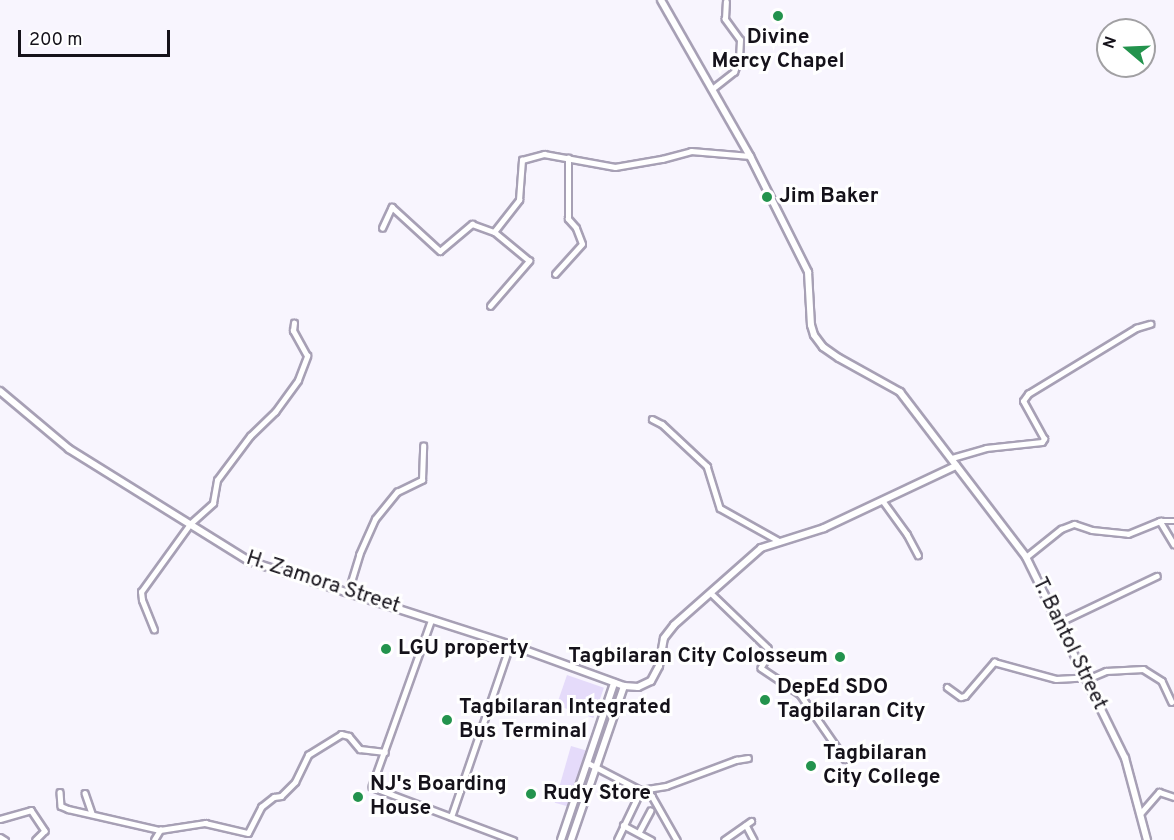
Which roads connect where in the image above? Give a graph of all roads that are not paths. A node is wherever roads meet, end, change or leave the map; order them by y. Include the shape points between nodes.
1 (661, 0) edge
2 (726, 2) dead end
3 (712, 89) junction
4 (750, 156) junction
5 (568, 158) junction
6 (382, 228) dead end
7 (494, 232) junction
8 (555, 274) dead end
9 (490, 306) dead end
10 (294, 323) dead end
11 (1150, 324) dead end
12 (0, 391) edge
13 (652, 419) dead end
14 (423, 446) dead end
15 (952, 458) junction
16 (956, 466) junction
17 (883, 501) junction
18 (1160, 521) junction
19 (1174, 521) edge
20 (190, 524) junction
21 (779, 541) junction
22 (1174, 544) edge
23 (918, 555) dead end
24 (1026, 557) junction
25 (1157, 576) dead end
26 (348, 592) junction
27 (711, 593) junction
28 (432, 619) junction
29 (1060, 622) junction
30 (154, 630) dead end
31 (510, 645) junction
32 (1086, 678) junction
33 (614, 683) junction
34 (624, 686) junction
35 (947, 687) dead end
36 (1172, 702) dead end
37 (385, 752) junction
38 (748, 758) dead end
39 (845, 759) dead end
40 (588, 763) junction
41 (597, 767) junction
42 (640, 790) junction
43 (60, 792) dead end
44 (85, 793) dead end
45 (1174, 797) edge
46 (650, 811) dead end
47 (92, 813) junction
48 (1140, 814) junction
49 (451, 817) junction
50 (0, 819) edge
51 (751, 822) dead end
52 (623, 825) junction
53 (746, 825) junction
54 (160, 830) junction
55 (737, 831) junction
56 (639, 832) junction
57 (0, 837) edge
58 (5, 840) edge
59 (36, 840) edge
60 (154, 840) edge
61 (513, 840) edge
62 (561, 840) edge
63 (571, 840) edge
64 (617, 840) edge
65 (651, 840) edge
66 (676, 840) edge
67 (724, 840) edge
68 (735, 840) edge
69 (754, 840) edge
70 (1147, 840) edge

1 - 3 street, T. Bantol Street
2 - 3 street via 725,20 740,40 739,59 734,72
3 - 4 street, T. Bantol Street
4 - 5 street via 691,151 615,167
4 - 15 street, T. Bantol Street via 808,272 814,335 839,358 900,392
5 - 7 street via 544,154 522,160 519,200
5 - 8 street via 568,219 582,244
6 - 7 street via 392,207 441,251 472,224
7 - 9 street via 529,261
10 - 20 street via 293,331 307,356 298,380 217,480 213,503
11 - 15 street via 1136,328 1028,394 1023,401 1044,439 1042,442 986,448
12 - 20 street, H. Zamora Street via 69,449
13 - 21 street via 707,466 720,508
14 - 26 street via 422,480 398,492 375,519
15 - 16 street, T. Bantol Street
16 - 17 street
16 - 24 street, T. Bantol Street
17 - 21 street via 824,528
17 - 23 street
18 - 19 street
18 - 22 street
18 - 24 street via 1128,534 1074,524
20 - 26 street, H. Zamora Street via 249,561
20 - 30 street via 141,592
21 - 27 street via 761,548
24 - 29 street, T. Bantol Street
25 - 29 street
26 - 28 street, H. Zamora Street
27 - 34 street via 674,625 664,639 659,666 651,681 638,687
27 - 39 street via 768,648 769,655 761,668 800,693
28 - 31 street, H. Zamora Street
28 - 37 street
29 - 32 street, T. Bantol Street
31 - 33 street, H. Zamora Street
31 - 49 street
32 - 35 street via 1056,679 994,662 965,696
32 - 36 street via 1106,671 1148,671 1162,681
32 - 48 street, T. Bantol Street via 1125,758
33 - 34 street, H. Zamora Street
33 - 40 street
34 - 41 street
37 - 49 street via 372,787
37 - 54 street via 360,749 349,736 341,734 308,755 295,782 261,807 248,832 205,823
38 - 42 street via 666,786
40 - 41 street
40 - 62 street
41 - 42 street
41 - 63 street
42 - 52 street
42 - 66 street via 652,796
43 - 47 street via 61,806
44 - 47 street
45 - 48 street via 1159,792
46 - 56 street
47 - 54 street
48 - 70 street, T. Bantol Street
49 - 61 street
50 - 59 street via 31,810 45,831
51 - 53 street
52 - 56 street
52 - 64 street
53 - 55 street
53 - 69 street
54 - 60 street
55 - 67 street
55 - 68 street
56 - 65 street
57 - 58 street

